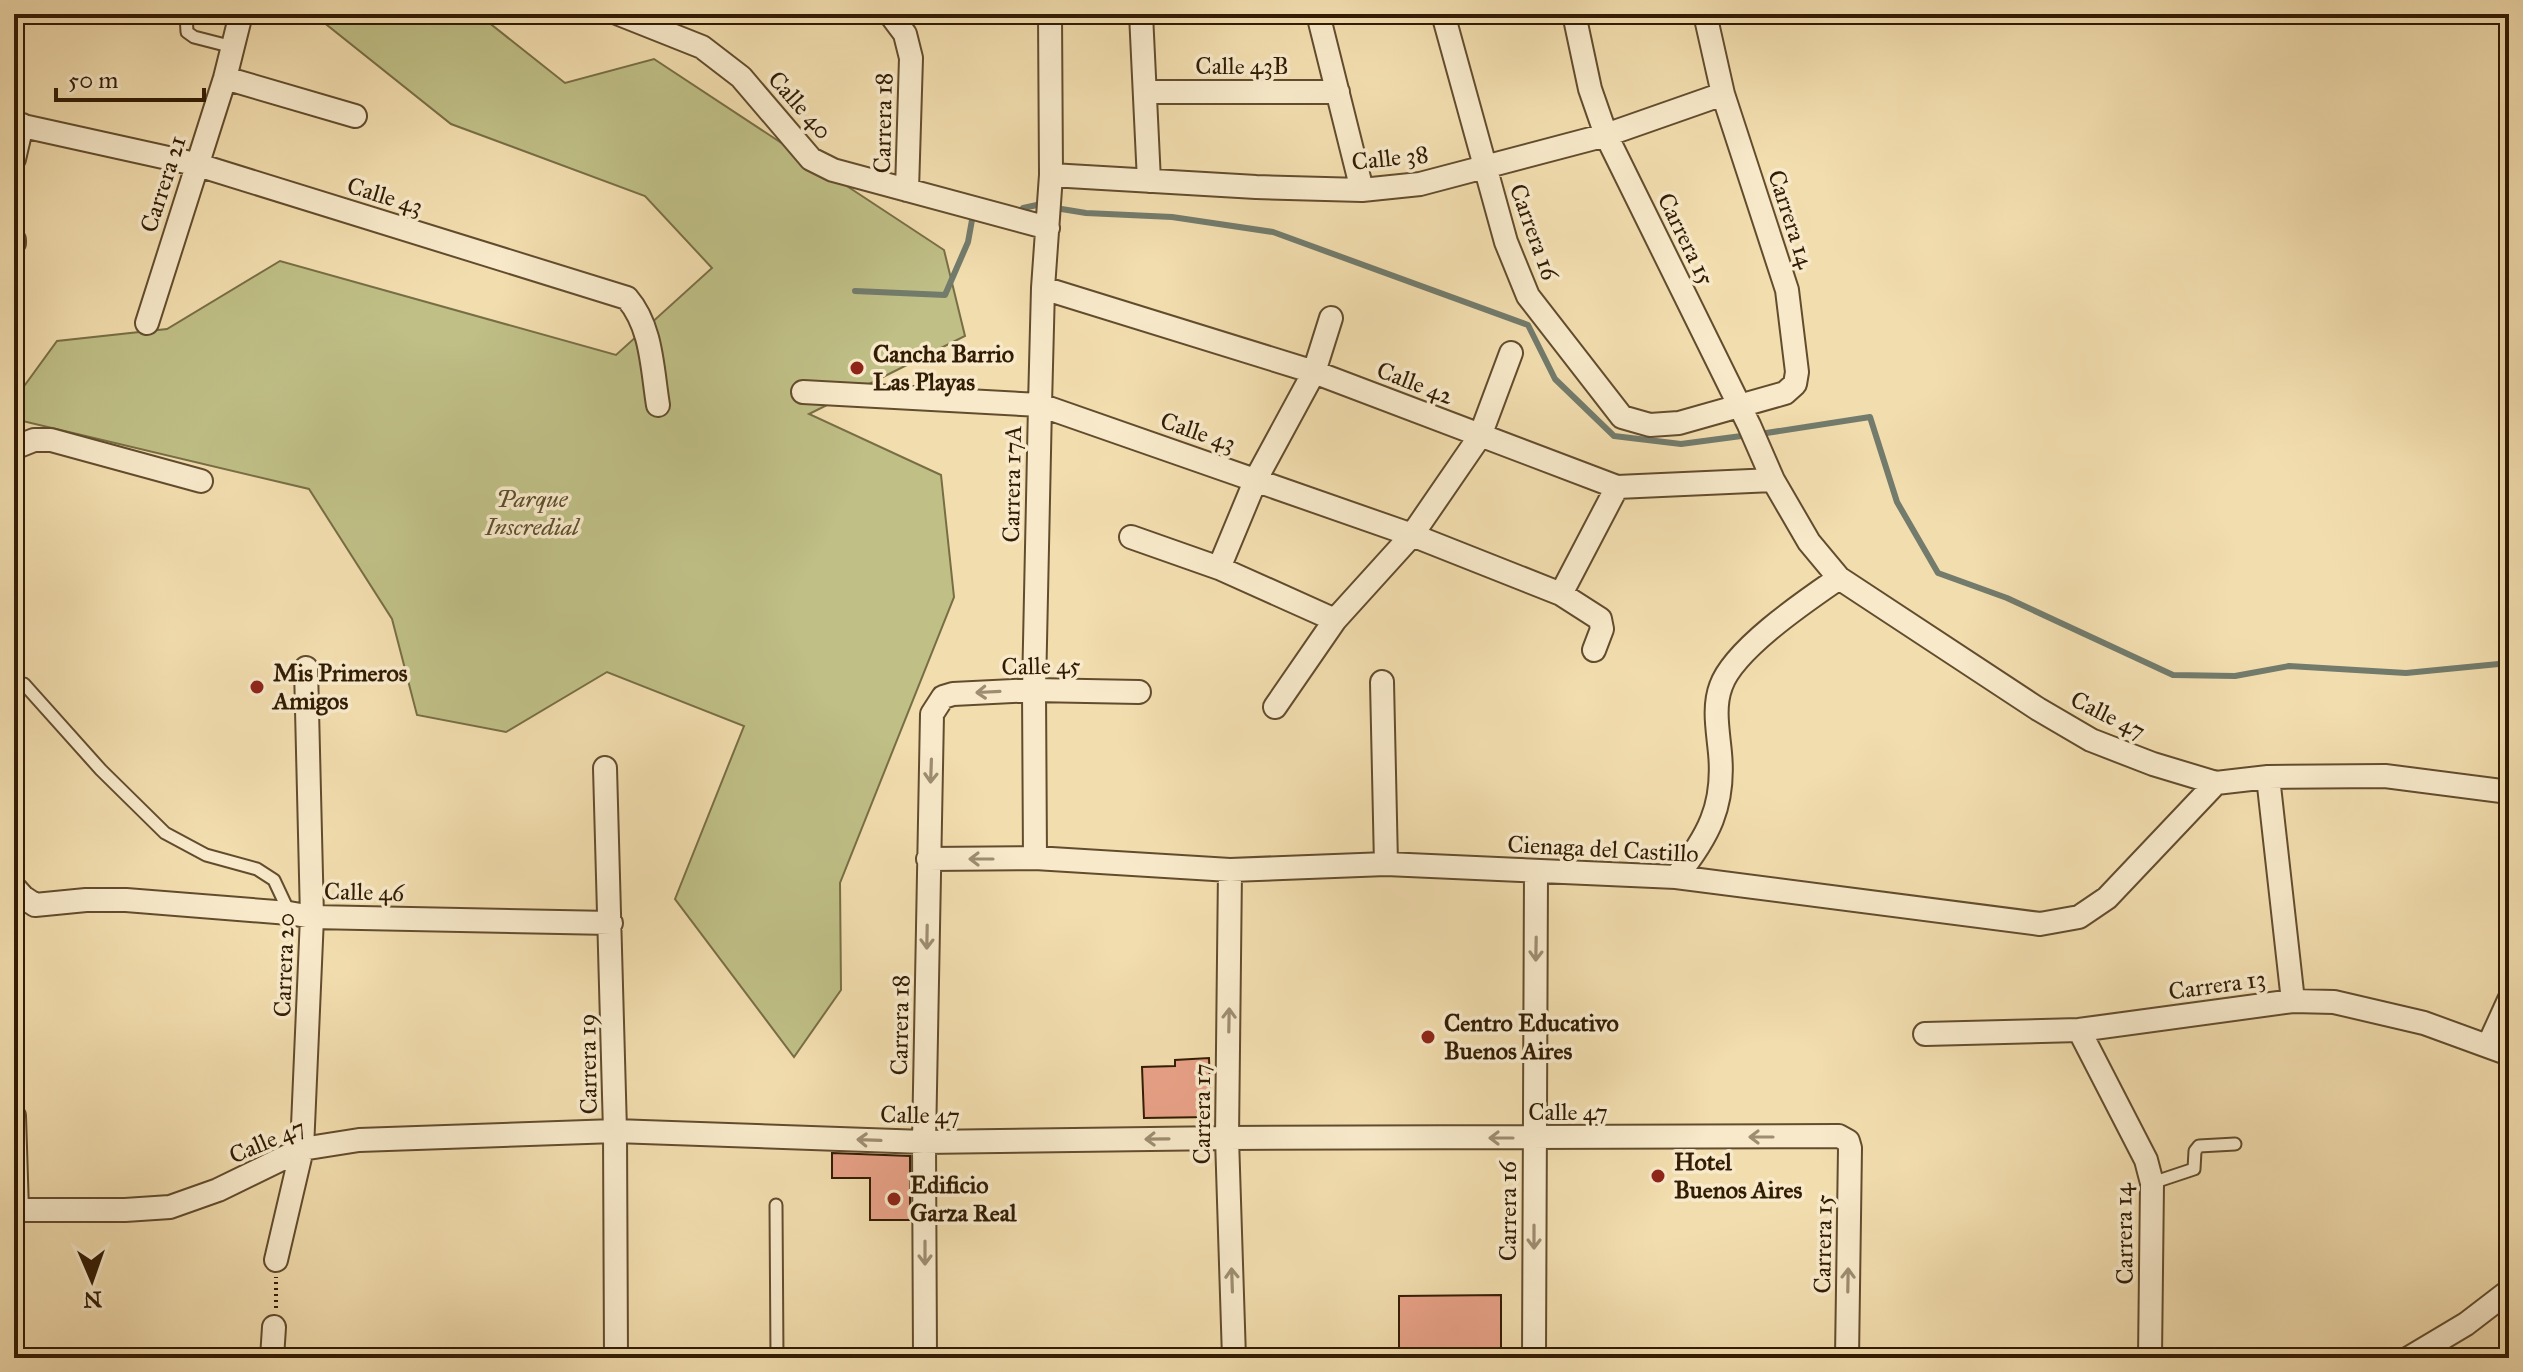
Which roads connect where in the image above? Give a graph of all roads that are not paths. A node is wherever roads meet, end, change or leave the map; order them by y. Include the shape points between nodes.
1 (186, 14) edge
2 (241, 14) edge
3 (619, 14) edge
4 (890, 14) edge
5 (1050, 14) edge
6 (1141, 14) edge
7 (1318, 14) edge
8 (1443, 14) edge
9 (1574, 14) edge
10 (1705, 14) edge
11 (233, 47) junction
12 (225, 78) junction
13 (1145, 92) junction
14 (1338, 92) junction
15 (1723, 94) junction
16 (355, 116) dead end
17 (18, 125) edge
18 (1606, 135) junction
19 (14, 159) edge
20 (195, 164) junction
21 (1484, 168) junction
22 (1149, 181) junction
23 (907, 190) junction
24 (1362, 190) junction
25 (1049, 204) junction
26 (1043, 288) junction
27 (1331, 318) dead end
28 (147, 323) dead end
29 (1511, 353) dead end
30 (1314, 372) junction
31 (803, 392) dead end
32 (658, 405) dead end
33 (1040, 405) junction
34 (1744, 416) junction
35 (1480, 436) junction
36 (14, 448) edge
37 (1256, 479) junction
38 (1773, 480) junction
39 (201, 481) dead end
40 (1617, 487) junction
41 (1412, 535) junction
42 (1131, 537) dead end
43 (1219, 568) junction
44 (1839, 578) junction
45 (1561, 594) junction
46 (1335, 620) junction
47 (1594, 650) dead end
48 (306, 668) dead end
49 (1382, 682) dead end
50 (24, 684) dead end
51 (1034, 690) junction
52 (1139, 692) dead end
53 (943, 697) joint
54 (1275, 707) dead end
55 (605, 768) dead end
56 (2268, 777) junction
57 (2216, 783) junction
58 (2509, 792) edge
59 (1035, 858) junction
60 (928, 859) junction
61 (1386, 864) junction
62 (1230, 870) junction
63 (1536, 871) junction
64 (1676, 877) junction
65 (18, 892) edge
66 (289, 913) junction
67 (312, 917) junction
68 (611, 923) junction
69 (2509, 1000) edge
70 (2293, 1001) junction
71 (2079, 1030) junction
72 (1925, 1034) dead end
73 (2498, 1050) edge
74 (14, 1116) edge
75 (615, 1131) junction
76 (1839, 1136) joint
77 (1227, 1138) junction
78 (1534, 1138) junction
79 (924, 1142) junction
80 (2235, 1144) dead end
81 (302, 1149) junction
82 (2152, 1183) junction
83 (776, 1205) dead end
84 (15, 1210) edge
85 (276, 1260) road end
86 (2509, 1291) edge
87 (274, 1327) road end
88 (272, 1358) edge
89 (616, 1358) edge
90 (777, 1358) edge
91 (925, 1358) edge
92 (1234, 1358) edge
93 (1534, 1358) edge
94 (1847, 1358) edge
95 (2150, 1358) edge
96 (2409, 1358) edge

1 - 11 lane via 187,32 194,37
2 - 11 street, Carrera 21
3 - 23 street, Calle 40 via 702,47 741,77 811,159
4 - 23 street, Carrera 18 via 905,34 911,58
5 - 25 street, Carrera 17A
6 - 13 street
7 - 14 street
8 - 21 street, Carrera 16
9 - 18 street, Carrera 15
10 - 15 street, Carrera 14
11 - 12 street, Carrera 21
12 - 16 street
12 - 20 street, Carrera 21
13 - 14 street, Calle 43B
13 - 22 street
14 - 24 street
15 - 18 street, Calle 38
15 - 34 street, Carrera 14 via 1787,290 1797,372 1795,384 1785,393
17 - 19 street
17 - 20 street, Calle 43
18 - 21 street, Calle 38
18 - 34 street, Carrera 15
20 - 28 street, Carrera 21
20 - 32 street, Calle 43 via 627,298 645,325
21 - 24 street, Calle 38 via 1420,184
21 - 34 street, Carrera 16 via 1528,296 1622,417 1650,425
22 - 24 street, Calle 38
22 - 25 street, Calle 38
23 - 25 street, Calle 40
25 - 26 street, Carrera 17A
26 - 30 street, Calle 42
26 - 33 street, Carrera 17A
27 - 30 street
29 - 35 street
30 - 35 street, Calle 42
30 - 37 street
31 - 33 street, Calle 43
33 - 37 street, Calle 43
33 - 51 street, Carrera 17A
34 - 38 street, Carrera 15
35 - 40 street, Calle 42
35 - 41 street
36 - 39 street via 51,440
37 - 41 street, Calle 43
37 - 43 street
38 - 40 street, Calle 42
38 - 44 street, Calle 47 via 1809,542
40 - 45 street
41 - 45 street, Calle 43
41 - 46 street
42 - 43 street
43 - 46 street
44 - 57 street, Calle 47 via 2091,740
44 - 64 street via 1776,623 1745,651 1721,684 1716,716 1719,799 1702,843
45 - 47 street, Calle 43 via 1600,619
46 - 54 street
48 - 67 street, Carrera 20
49 - 61 street
50 - 66 lane via 165,833 206,855 257,869 274,880
51 - 52 street, Calle 45
51 -> 53 street, Calle 45
51 - 59 street, Carrera 17A
53 -> 60 street, Carrera 18 via 932,714
55 - 68 street, Carrera 19
56 - 57 street, Calle 47
56 - 58 street, Calle 47 via 2385,776
56 - 70 street
57 - 64 street, Cienaga del Castillo via 2107,898 2079,917 2040,924
59 -> 60 street, Cienaga del Castillo
59 - 62 street, Cienaga del Castillo
60 -> 79 street, Carrera 18
61 - 62 street, Cienaga del Castillo
61 - 63 street, Cienaga del Castillo
77 -> 62 street, Carrera 17
63 - 64 street, Cienaga del Castillo
63 -> 78 street, Carrera 16
65 - 66 street, Calle 46 via 35,905 126,900
66 - 67 street, Calle 46
67 - 68 street, Calle 46
67 - 81 street, Carrera 20
68 - 75 street, Carrera 19
69 - 73 street
70 - 71 street, Carrera 13
70 - 73 street, Carrera 13 via 2334,1002 2424,1023
71 - 72 street, Carrera 13
71 - 82 street, Carrera 14 via 2146,1160
74 - 84 street
79 -> 75 street, Calle 47
75 - 81 street, Calle 47 via 359,1140
75 - 89 street, Carrera 19
76 -> 78 street, Calle 47
94 -> 76 street, Carrera 15 via 1850,1148
78 -> 77 street, Calle 47
77 -> 79 street, Calle 47
92 -> 77 street, Carrera 17
78 -> 93 street, Carrera 16
79 -> 91 street, Carrera 18
80 - 82 lane via 2199,1146 2194,1169
81 - 84 street, Calle 47 via 170,1207
81 - 85 street, Carrera 20
82 - 95 street, Carrera 14
83 - 90 lane
86 - 96 street
87 - 88 street

